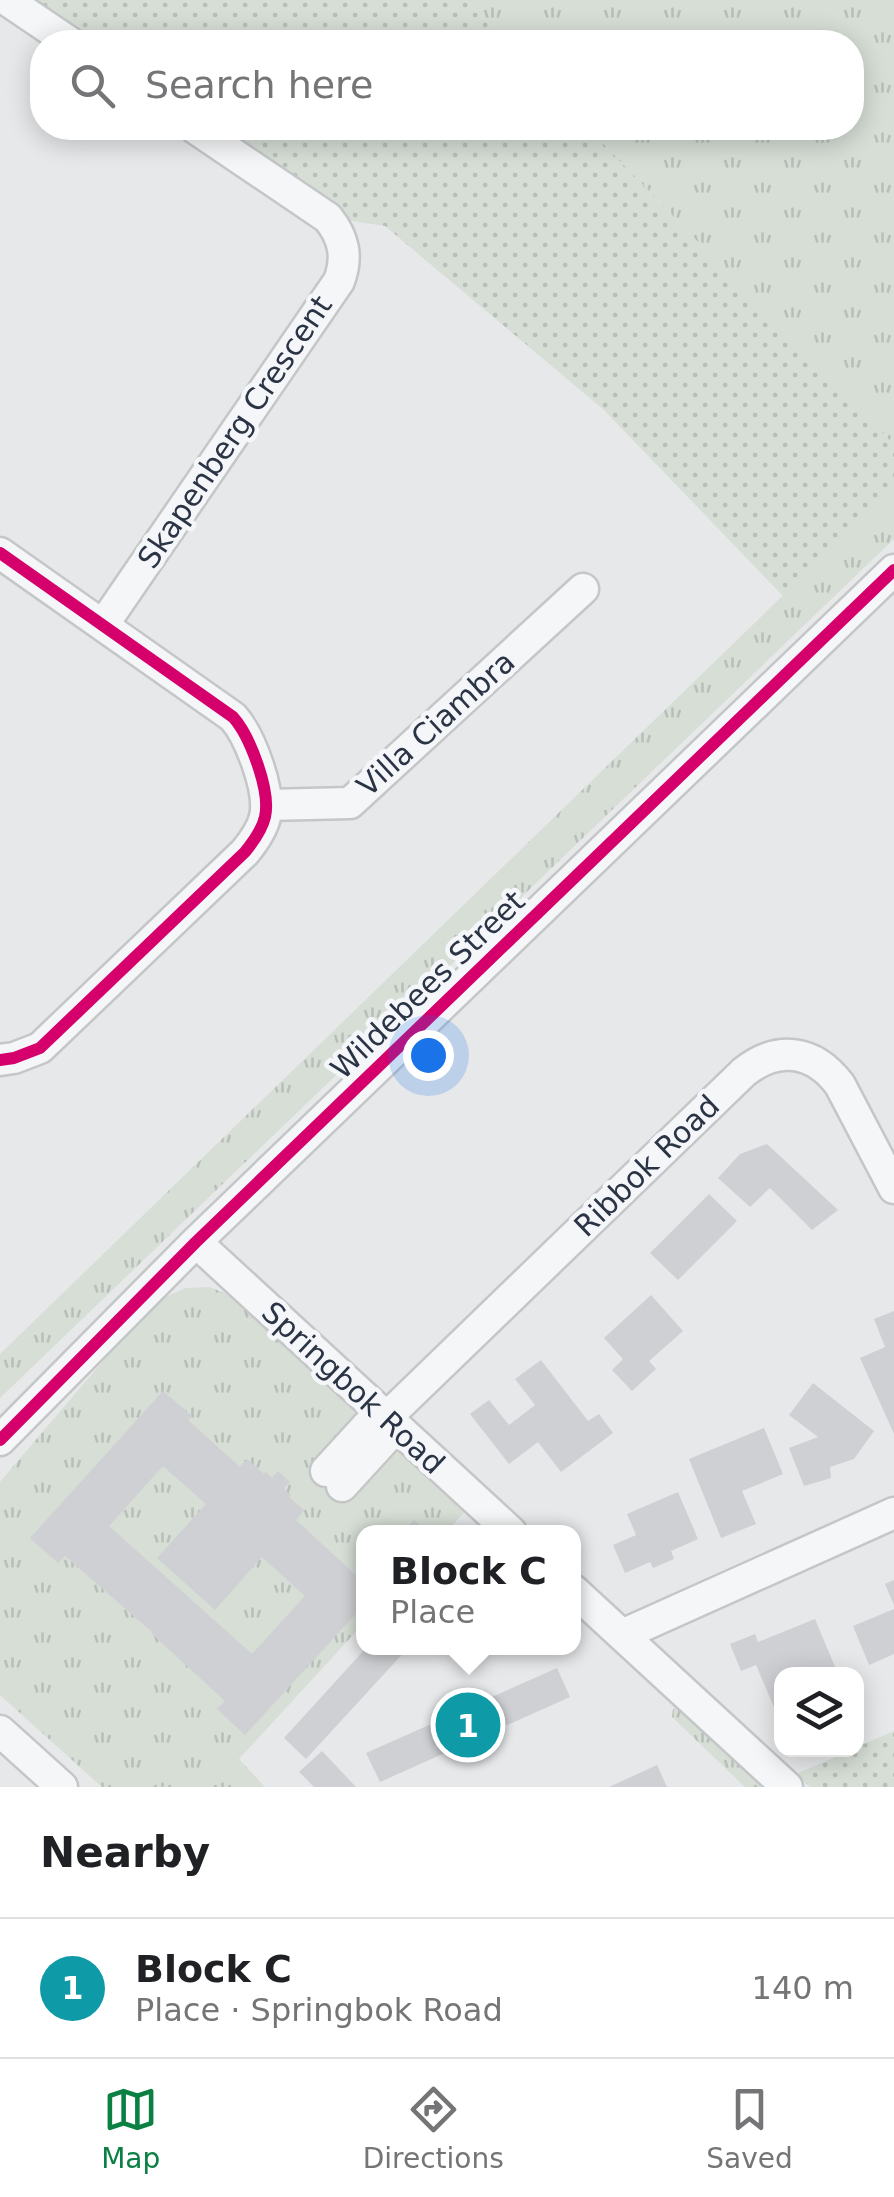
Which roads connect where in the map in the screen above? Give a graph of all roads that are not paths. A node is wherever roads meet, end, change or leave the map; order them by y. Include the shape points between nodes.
1 (6, 0) edge
2 (51, 30) edge
3 (212, 140) edge
4 (0, 554) edge
5 (894, 570) edge
6 (583, 589) dead end
7 (103, 625) junction
8 (267, 805) junction
9 (0, 1060) edge
10 (894, 1188) edge
11 (196, 1242) junction
12 (388, 1419) junction
13 (0, 1440) edge
14 (334, 1478) dead end
15 (894, 1513) edge
16 (503, 1525) edge
17 (581, 1597) edge
18 (622, 1635) junction
19 (0, 1731) edge
20 (62, 1787) edge
21 (787, 1787) edge

1 - 2 street
3 - 7 street, Skapenberg Crescent via 328,218 343,242 344,269
4 - 7 street
5 - 11 street, Wildebees Street
6 - 8 street, Villa Ciambra via 350,802
7 - 8 street via 238,722
8 - 9 street via 254,841 40,1048
10 - 12 street, Ribbok Road via 832,1074 794,1055 767,1058 744,1072
11 - 12 street, Springbok Road
11 - 13 street, Wildebees Street
12 - 14 street, Ribbok Road
12 - 16 street, Springbok Road
15 - 18 street
17 - 18 street
18 - 21 street
19 - 20 street

